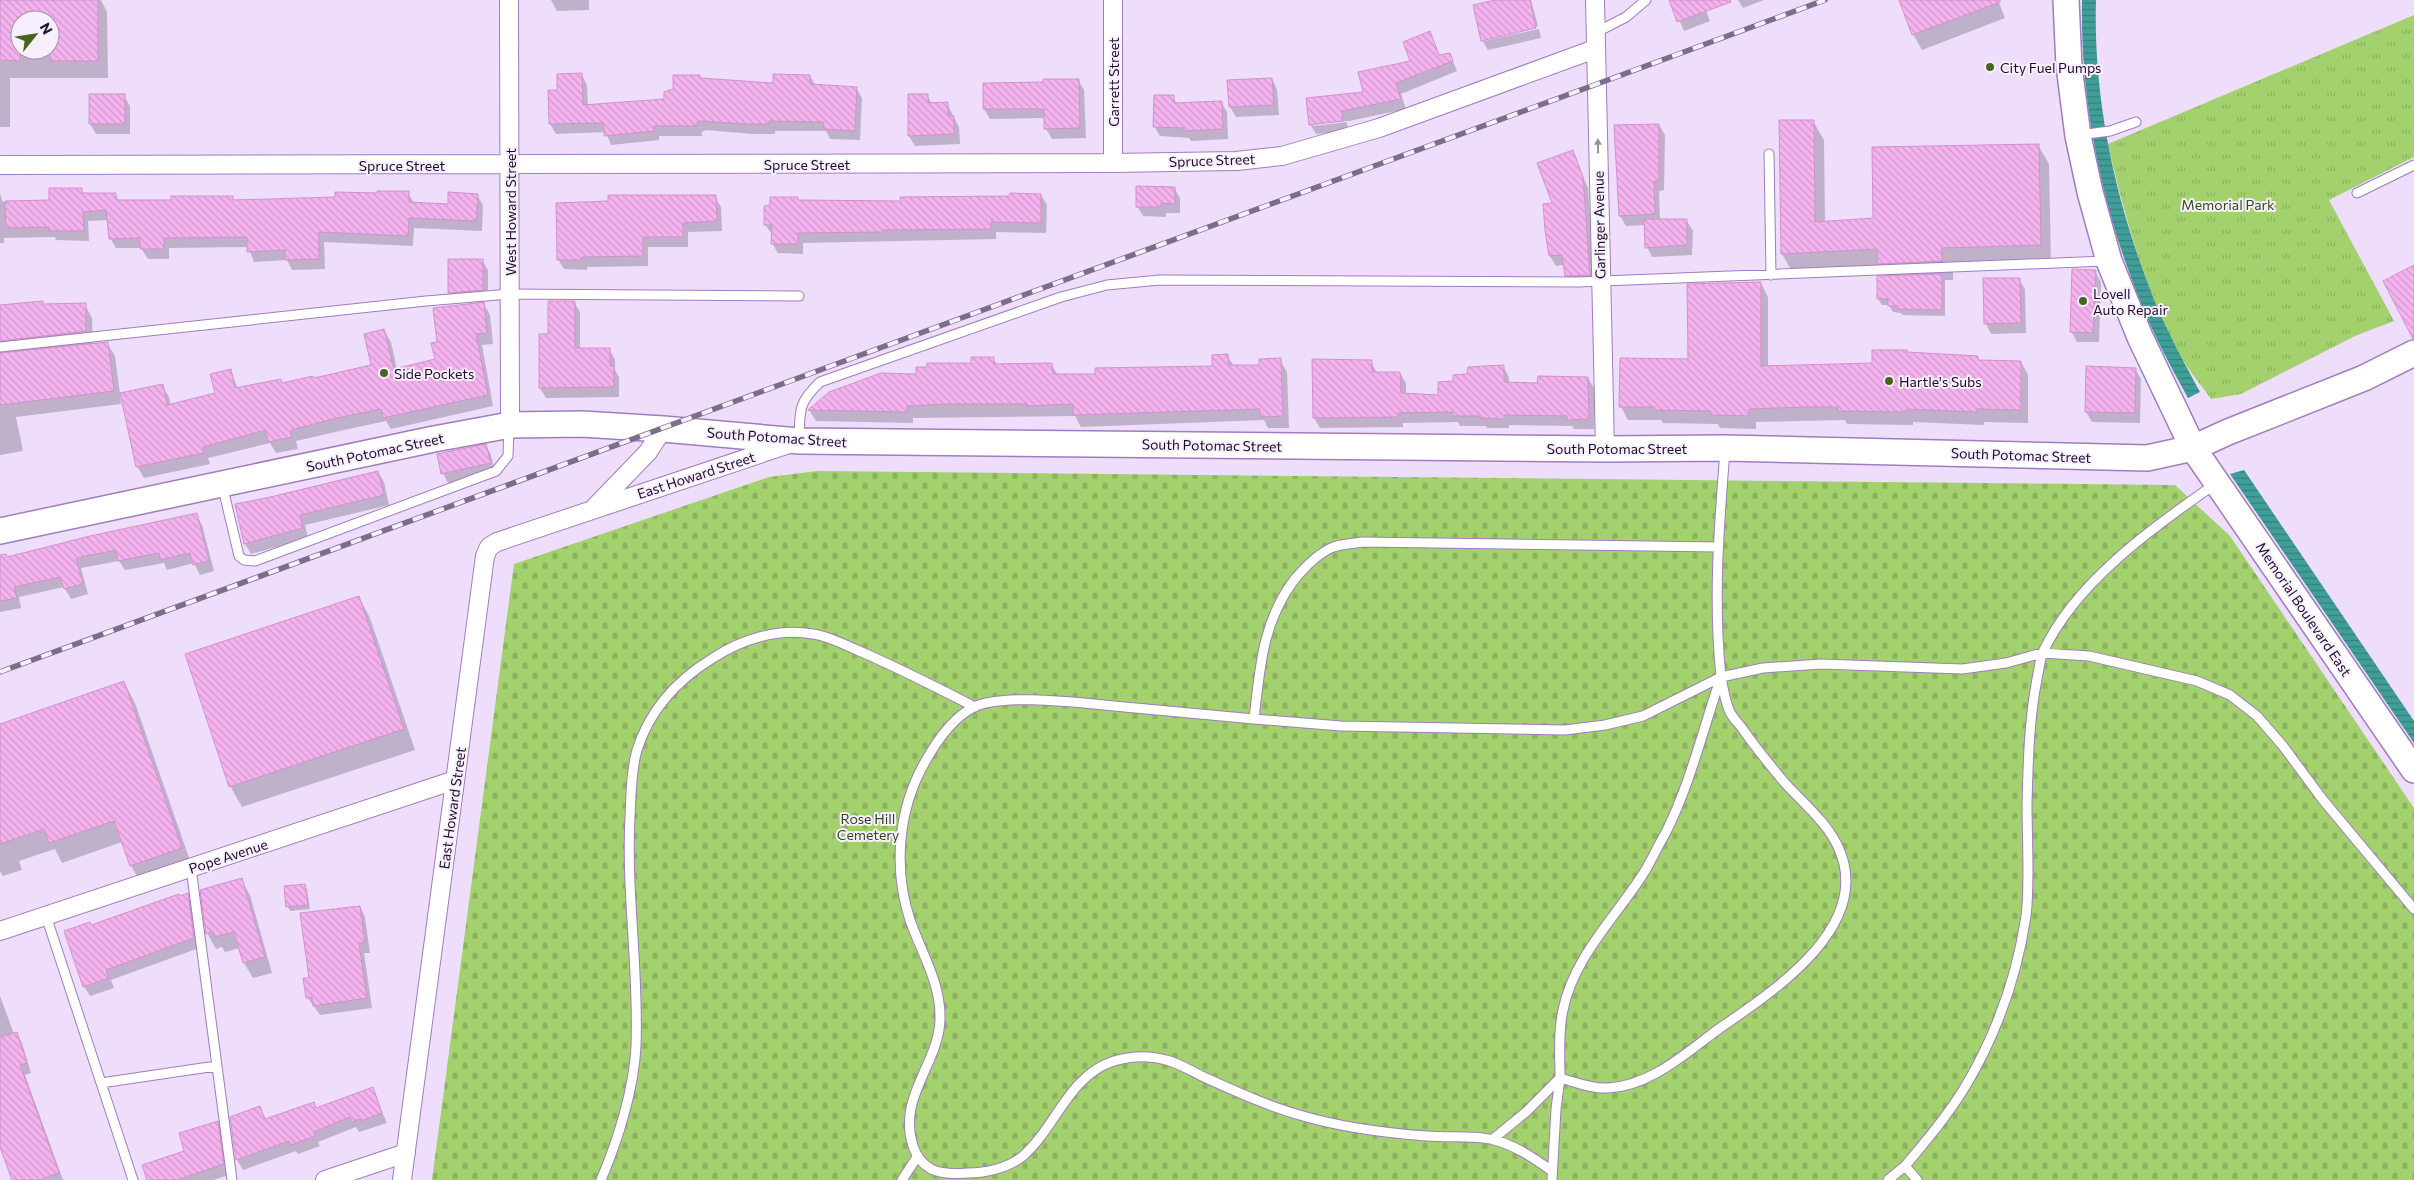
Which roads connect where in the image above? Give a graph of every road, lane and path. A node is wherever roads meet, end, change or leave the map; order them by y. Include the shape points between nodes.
1 (509, 0) edge
2 (1113, 0) edge
3 (1595, 0) edge
4 (1646, 0) edge
5 (2066, 0) edge
6 (1595, 41) junction
7 (2136, 122) dead end
8 (2085, 135) junction
9 (1769, 154) dead end
10 (1113, 163) junction
11 (0, 165) edge
12 (510, 165) junction
13 (2414, 165) edge
14 (2357, 193) dead end
15 (2109, 261) junction
16 (1771, 275) junction
17 (1600, 282) junction
18 (510, 294) junction
19 (798, 296) dead end
20 (0, 347) edge
21 (2414, 354) edge
22 (510, 425) junction
23 (663, 429) junction
24 (799, 441) junction
25 (1725, 448) junction
26 (2194, 448) junction
27 (1605, 449) junction
28 (2217, 483) junction
29 (222, 484) junction
30 (593, 509) junction
31 (0, 531) edge
32 (1718, 547) junction
33 (2042, 653) junction
34 (1721, 677) junction
35 (975, 707) junction
36 (1254, 719) junction
37 (2414, 770) edge
38 (455, 780) junction
39 (191, 868) junction
40 (2414, 909) edge
41 (46, 916) junction
42 (0, 931) edge
43 (216, 1066) junction
44 (1560, 1078) junction
45 (101, 1083) junction
46 (1493, 1139) junction
47 (406, 1153) junction
48 (917, 1157) junction
49 (1905, 1166) junction
50 (1552, 1176) edge
51 (133, 1180) edge
52 (232, 1180) edge
53 (325, 1180) edge
54 (402, 1180) edge
55 (601, 1180) edge
56 (902, 1180) edge
57 (1888, 1180) edge
58 (1918, 1180) edge

1 - 12 street, West Howard Street
2 - 10 street, Garrett Street
3 - 6 street, Garlinger Avenue
4 - 6 lane
5 - 8 main road, Memorial Boulevard East via 2069,66
6 - 10 street, Spruce Street via 1379,128 1282,156 1236,161
17 -> 6 street, Garlinger Avenue
7 - 8 lane
8 - 15 main road, Memorial Boulevard East via 2090,192
9 - 16 lane
10 - 12 street, Spruce Street
11 - 12 street, Spruce Street
12 - 18 street, West Howard Street
13 - 14 lane
15 - 16 lane
15 - 26 main road, Memorial Boulevard East via 2140,337
16 - 17 lane
17 - 24 lane via 1160,280 1106,285 1061,297 820,382 800,408
17 - 27 street, Garlinger Avenue
18 - 19 lane
18 - 20 lane
18 - 22 street, West Howard Street
21 - 26 main road, South Potomac Street
22 - 23 main road, South Potomac Street via 582,424
22 - 29 main road, South Potomac Street
22 - 29 lane via 508,456 496,471 255,561 239,556
23 - 24 main road, South Potomac Street
23 - 30 street, East Howard Street via 648,452
24 - 27 main road, South Potomac Street
24 - 30 street, East Howard Street
25 - 26 main road, South Potomac Street via 2147,458
25 - 27 main road, South Potomac Street
25 - 32 lane
26 - 28 main road, Memorial Boulevard East
28 - 33 lane via 2148,532 2100,575 2066,616
28 - 37 main road, Memorial Boulevard East
29 - 31 main road, South Potomac Street
30 - 38 street, East Howard Street via 497,542 489,548 485,556
32 - 34 lane
32 - 36 lane via 1362,542 1332,548 1305,566 1284,594 1269,626
33 - 34 lane via 2006,663 1962,669 1820,664 1764,668
33 - 40 lane via 2089,656 2197,682 2230,695 2264,723
33 - 49 lane via 2028,762 2026,915 2012,982 1990,1038 1965,1087
34 - 36 lane via 1643,716 1565,730 1341,726
34 - 44 lane via 1688,779 1666,831 1645,870 1588,952 1571,983 1563,1010
34 - 44 lane via 1729,711 1765,760 1838,847 1845,867 1846,891 1837,918 1821,944 1795,971 1658,1072 1629,1085 1607,1088
35 - 36 lane via 1010,701 1057,701
35 - 48 lane via 954,722 934,746 917,776 905,810 900,844 901,880 910,918 939,997 940,1022 909,1107 909,1134
35 - 55 lane via 843,644 814,634 778,632 732,645 698,667 666,695 637,751 631,795 628,846 636,1047 625,1108
38 - 39 street, Pope Avenue
38 - 47 street, East Howard Street
39 - 41 street, Pope Avenue
39 - 43 lane
41 - 42 street, Pope Avenue
41 - 45 lane
43 - 45 lane
43 - 52 lane
44 - 46 lane
44 - 50 lane
45 - 51 lane
46 - 48 lane via 1356,1129 1300,1116 1166,1060 1138,1056 1111,1062 1089,1075 1070,1094 1023,1156 1004,1167 981,1173 954,1174 931,1169
46 - 50 lane via 1528,1154
47 - 53 street
47 - 54 street, East Howard Street
48 - 56 lane
49 - 57 lane
49 - 58 lane

